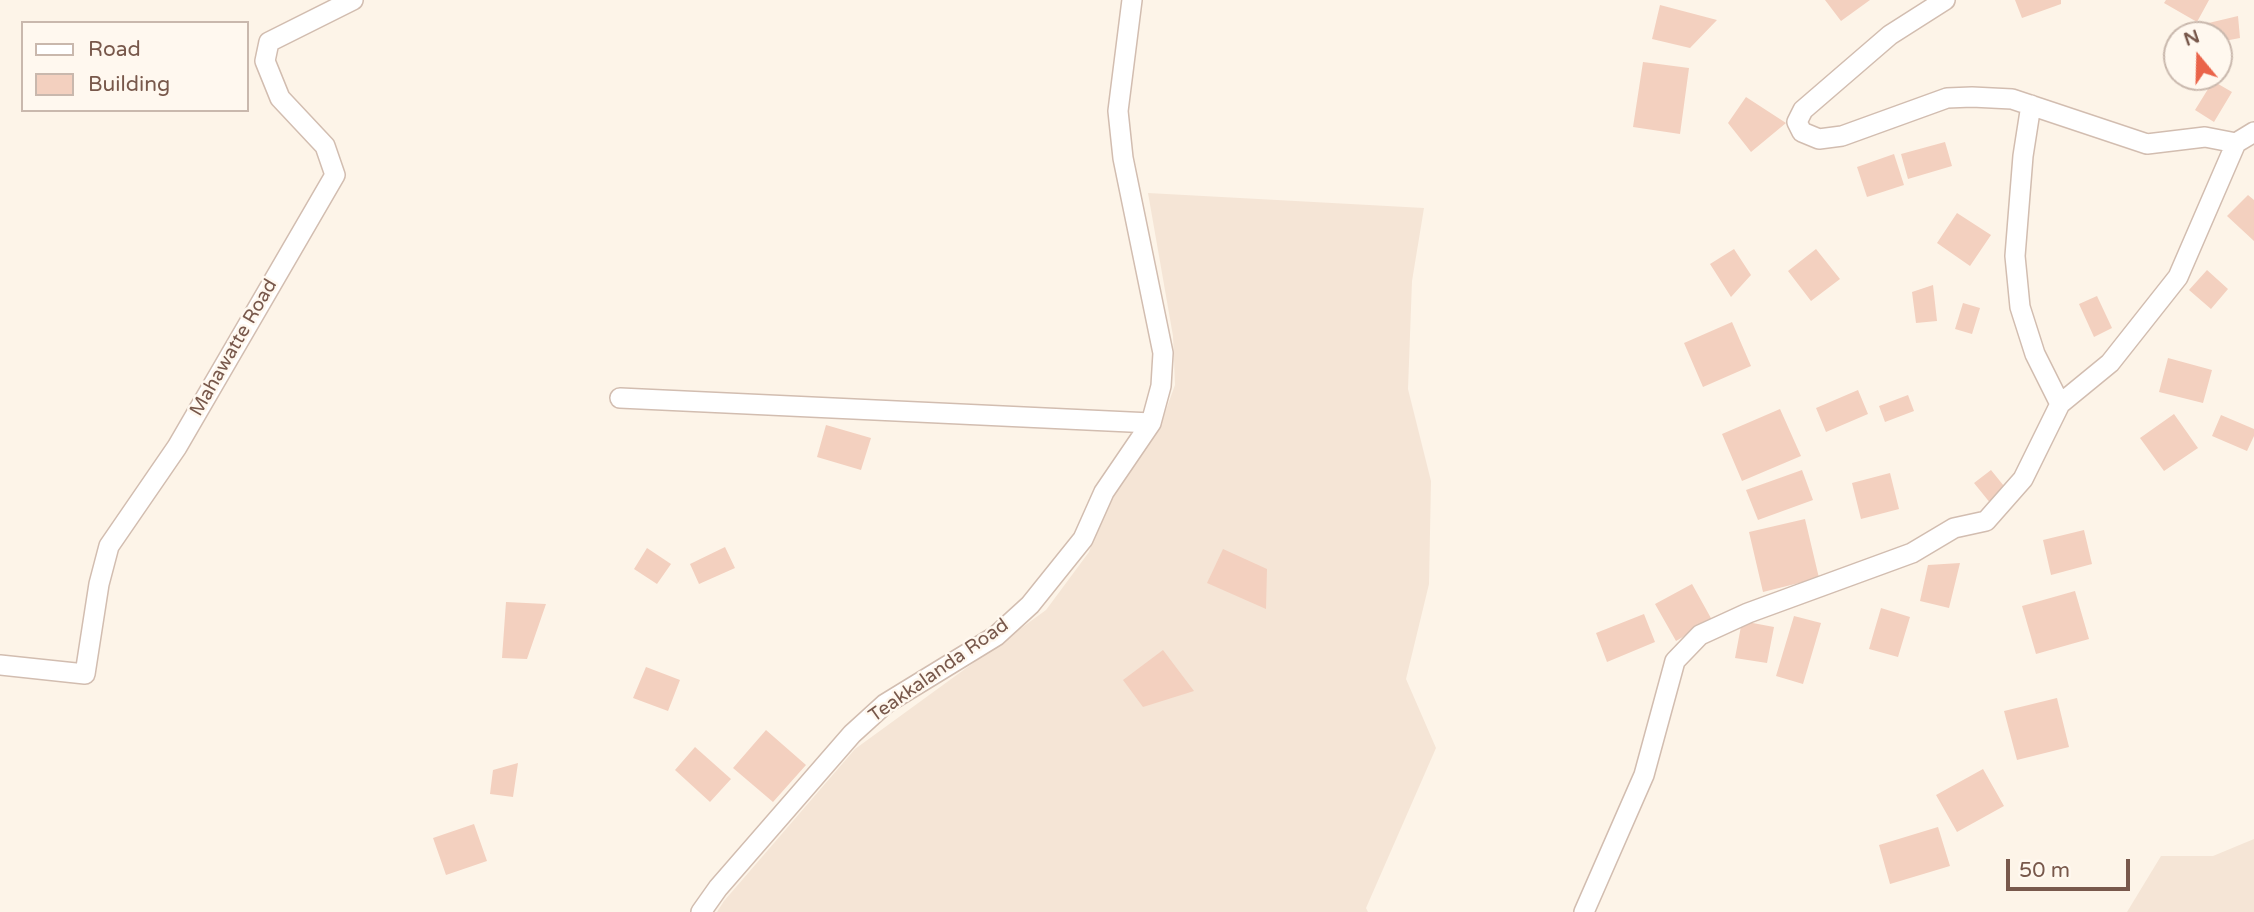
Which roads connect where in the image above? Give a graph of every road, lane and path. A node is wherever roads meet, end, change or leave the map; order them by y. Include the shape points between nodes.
1 (353, 0) edge
2 (1132, 0) edge
3 (1945, 0) edge
4 (2031, 106) junction
5 (2254, 132) edge
6 (2236, 144) junction
7 (620, 398) dead end
8 (2060, 404) junction
9 (1150, 423) junction
10 (0, 665) edge
11 (701, 912) edge
12 (1584, 912) edge

1 - 10 street, Mahawatte Road via 270,42 265,61 280,98 325,146 335,175 177,447 109,546 85,674
2 - 9 street, Teakkalanda Road via 1118,111 1123,158 1163,353 1161,386
3 - 4 street via 1890,35 1803,110 1797,122 1802,132 1819,139 1842,136 1947,98 2011,99
4 - 6 street via 2147,144 2205,137
4 - 8 street via 2015,256 2020,307 2035,354
5 - 6 street
6 - 8 street via 2178,277 2110,363
7 - 9 street
8 - 12 street via 2023,479 1986,520 1954,528 1912,553 1748,612 1700,635 1675,661 1644,775
9 - 11 street, Teakkalanda Road via 1104,492 1083,539 1030,605 996,636 885,704 852,734

